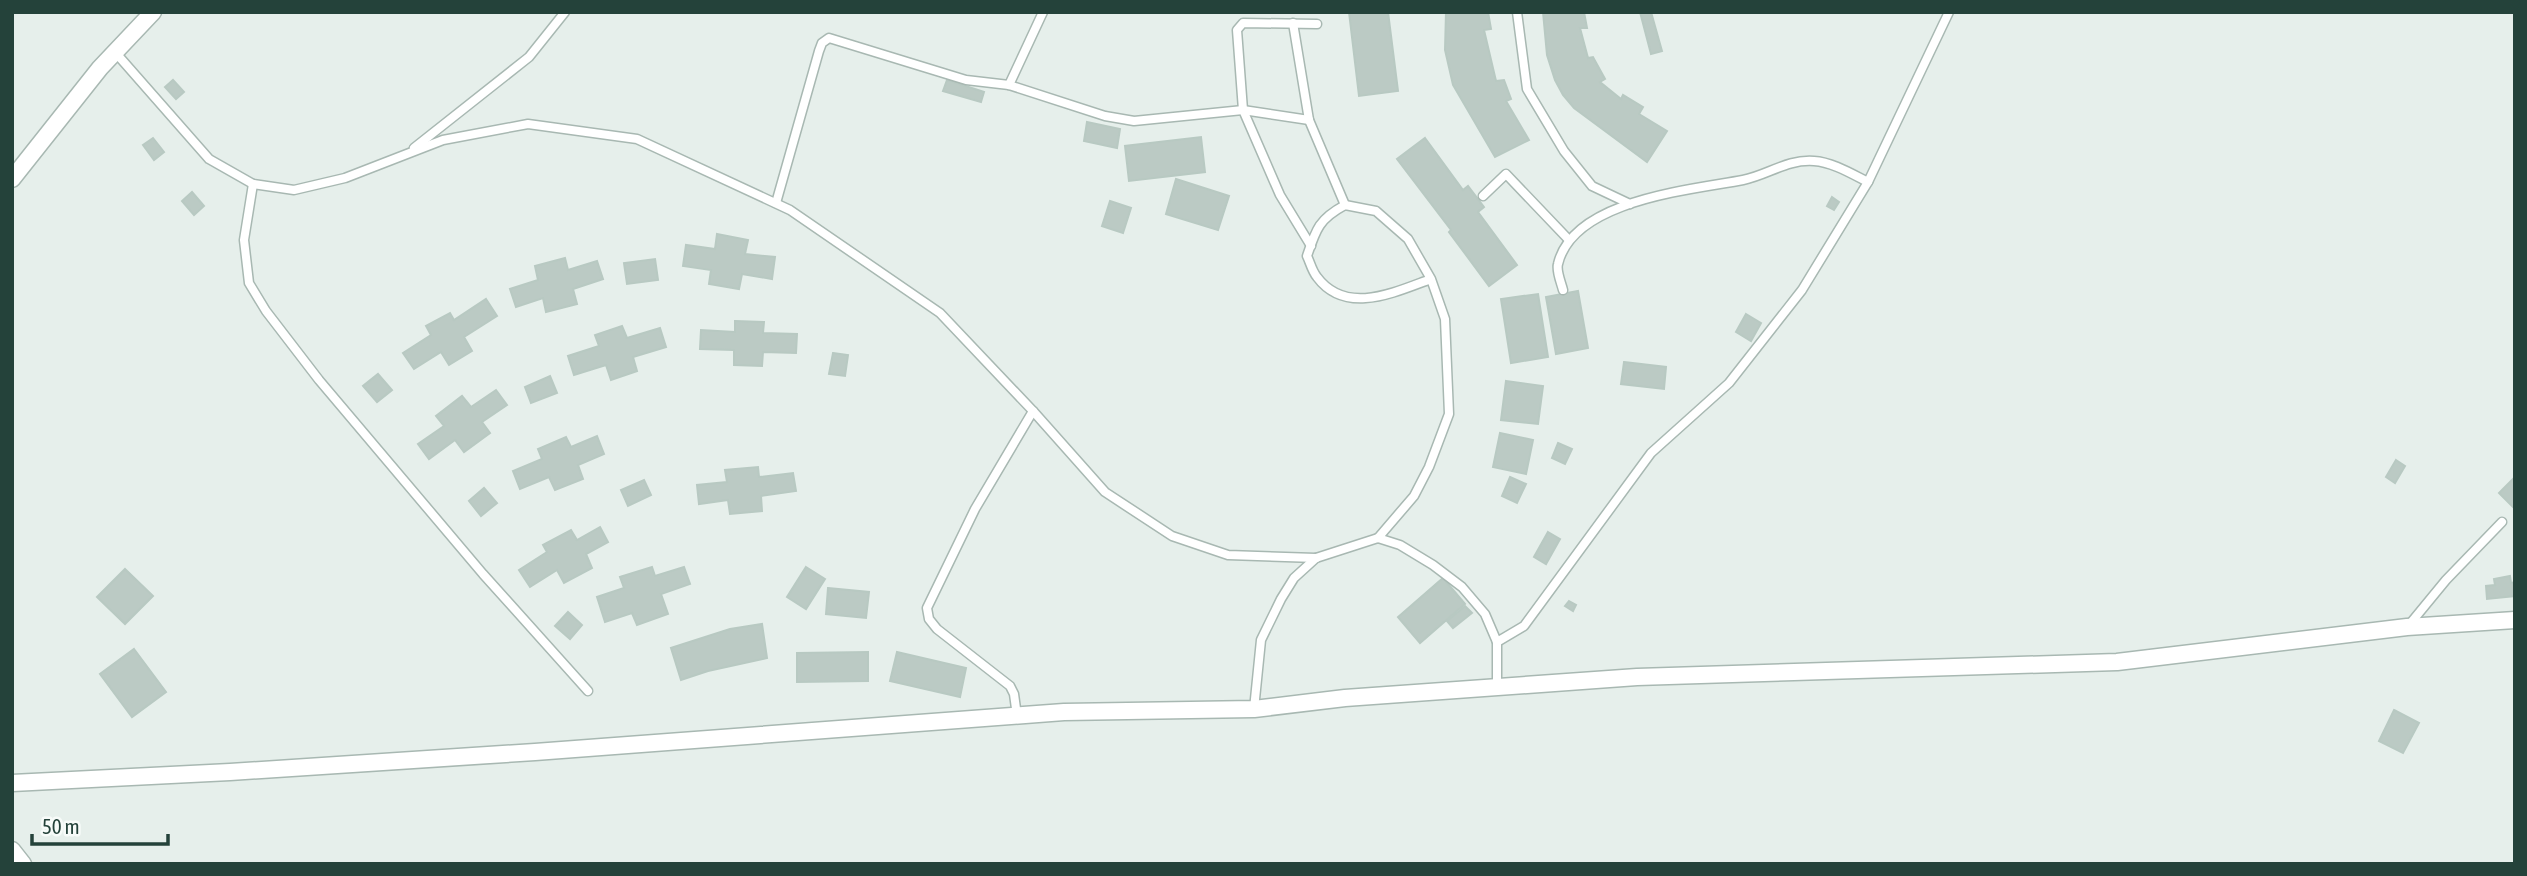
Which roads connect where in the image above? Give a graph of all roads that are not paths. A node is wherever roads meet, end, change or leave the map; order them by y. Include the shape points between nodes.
1 (153, 12) edge
2 (565, 12) edge
3 (1043, 12) edge
4 (1517, 12) edge
5 (1949, 12) edge
6 (1293, 23) junction
7 (1317, 24) dead end
8 (114, 52) junction
9 (1009, 85) junction
10 (1243, 110) junction
11 (1309, 120) junction
12 (407, 155) junction
13 (12, 179) edge
14 (1868, 182) junction
15 (253, 184) junction
16 (1483, 196) dead end
17 (776, 203) junction
18 (1630, 204) junction
19 (1345, 205) junction
20 (1569, 240) junction
21 (1311, 246) junction
22 (1431, 279) junction
23 (1563, 289) dead end
24 (1033, 411) junction
25 (2502, 522) dead end
26 (1378, 538) junction
27 (1316, 558) junction
28 (2515, 620) edge
29 (2407, 627) junction
30 (1497, 642) junction
31 (1497, 688) junction
32 (588, 691) dead end
33 (1254, 709) junction
34 (1017, 716) junction
35 (12, 783) edge
36 (12, 850) edge
37 (23, 864) edge

1 - 8 street
2 - 12 lane via 529,57
3 - 9 lane
4 - 18 lane via 1527,89 1564,151 1592,186
5 - 14 lane
6 - 7 lane
6 - 10 lane via 1240,26
6 - 11 lane
8 - 13 street
8 - 15 lane via 209,159
9 - 10 lane via 1134,121
9 - 17 lane via 967,80 829,38 819,51
10 - 11 lane
10 - 21 lane via 1280,195
11 - 19 lane
12 - 15 lane via 345,178 294,190
12 - 17 lane via 443,140 528,124 637,139
14 - 18 lane via 1815,160
14 - 30 lane via 1802,290 1730,383 1651,453 1524,626
15 - 32 lane via 244,240 249,283 265,311 448,533
16 - 20 lane via 1506,174
17 - 24 lane via 940,313
18 - 20 lane via 1597,217
19 - 21 lane via 1327,215
19 - 22 lane via 1376,211 1408,239
20 - 23 lane via 1557,266
21 - 22 lane via 1307,256 1317,277 1334,291 1357,300
22 - 26 lane via 1446,319 1449,414 1414,496
24 - 27 lane via 1105,492 1172,536 1228,555
24 - 34 lane via 975,509 927,608 937,629 1010,686
25 - 29 lane
26 - 27 lane
26 - 30 lane via 1400,545 1462,587 1485,614
27 - 33 lane via 1294,578 1261,640
28 - 29 street
29 - 31 street via 2117,662 1637,677
30 - 31 lane
31 - 33 street
33 - 34 street
34 - 35 street via 535,752
36 - 37 street

